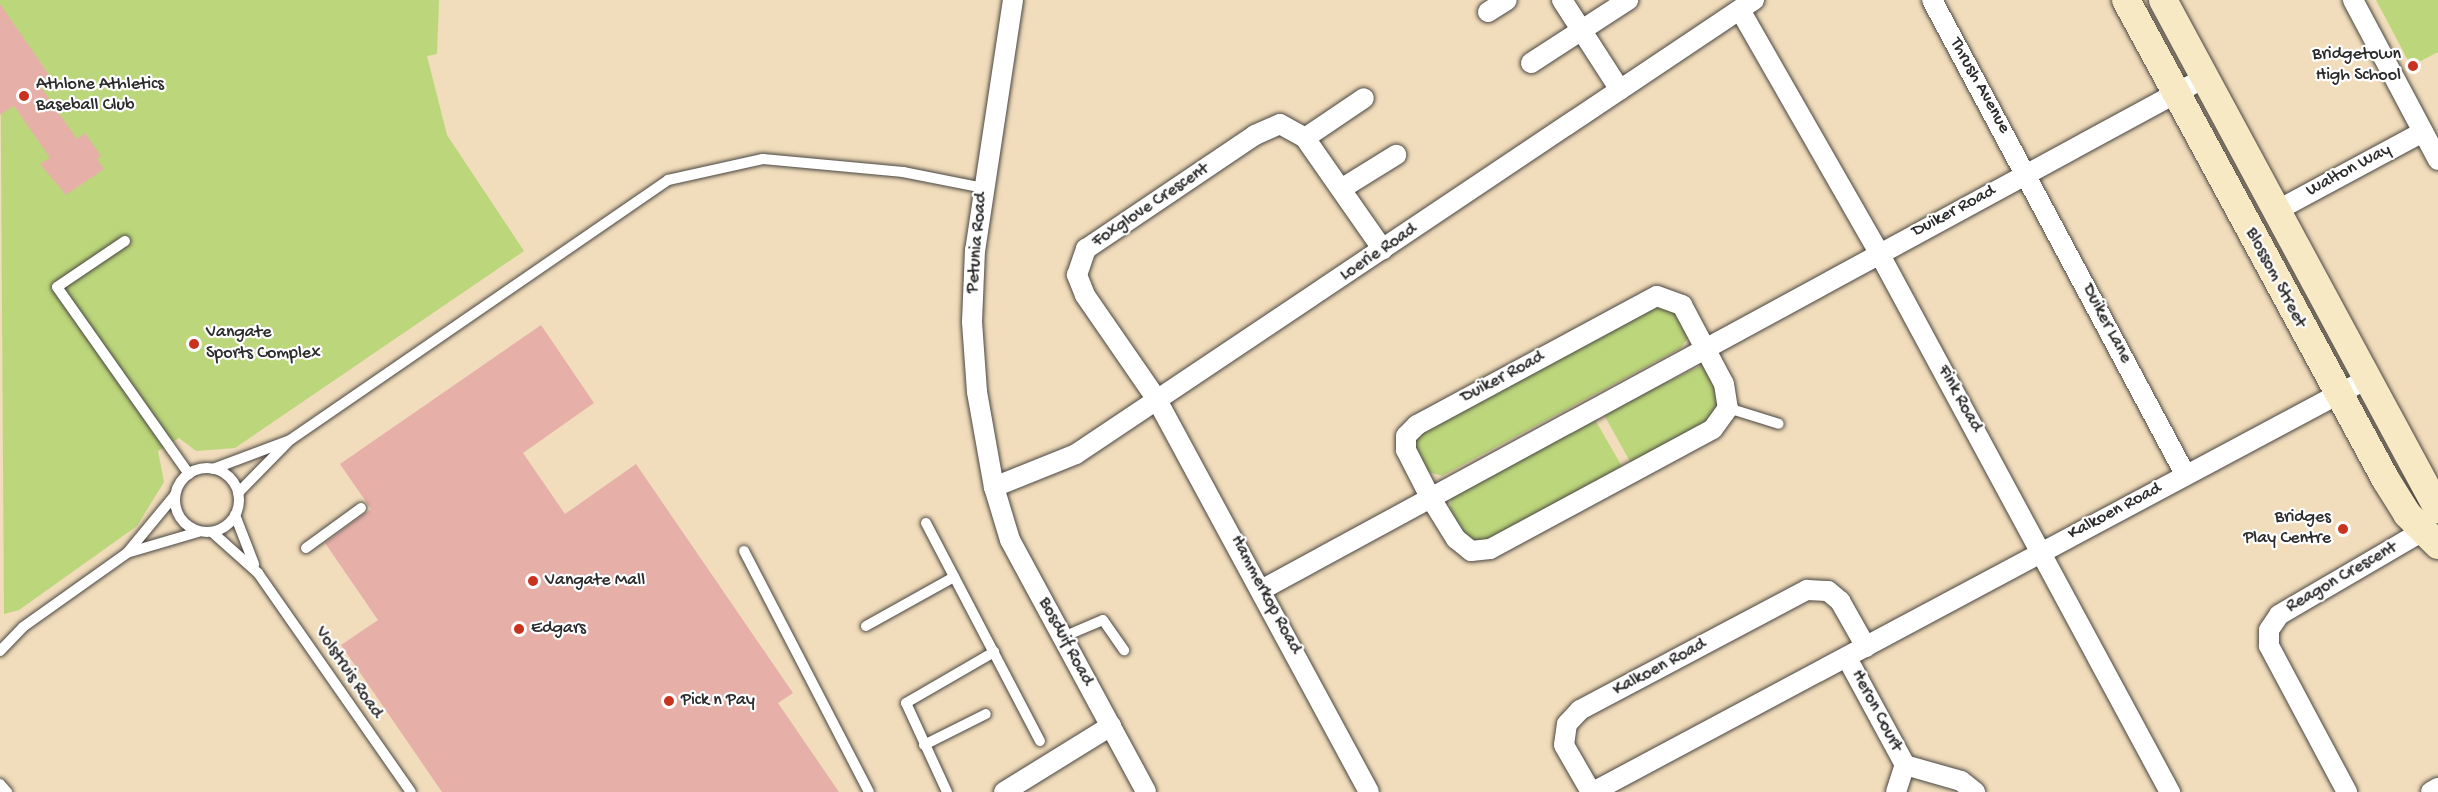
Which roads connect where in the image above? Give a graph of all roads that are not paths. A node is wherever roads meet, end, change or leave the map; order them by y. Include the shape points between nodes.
1 (1507, 0) edge
2 (1562, 0) edge
3 (1628, 0) edge
4 (1932, 0) edge
5 (2126, 0) edge
6 (2163, 0) edge
7 (2353, 0) edge
8 (1013, 1) edge
9 (1747, 5) edge
10 (1488, 12) dead end
11 (1581, 30) junction
12 (1531, 63) dead end
13 (2204, 78) junction
14 (1620, 90) junction
15 (2177, 93) junction
16 (1364, 98) dead end
17 (2423, 132) junction
18 (1305, 138) junction
19 (1396, 155) dead end
20 (2438, 160) edge
21 (2026, 173) junction
22 (984, 188) junction
23 (1341, 189) junction
24 (2276, 211) junction
25 (124, 241) dead end
26 (1383, 250) junction
27 (1879, 253) junction
28 (1706, 349) junction
29 (2365, 380) junction
30 (2337, 394) junction
31 (1158, 400) junction
32 (1728, 408) junction
33 (1779, 424) dead end
34 (290, 440) junction
35 (2411, 465) junction
36 (213, 469) junction
37 (189, 474) junction
38 (2185, 474) junction
39 (2386, 480) junction
40 (994, 487) junction
41 (238, 494) junction
42 (175, 495) junction
43 (1430, 497) junction
44 (361, 508) dead end
45 (2438, 509) edge
46 (235, 514) junction
47 (926, 523) dead end
48 (206, 532) junction
49 (2430, 539) edge
50 (306, 548) dead end
51 (744, 551) dead end
52 (2042, 551) junction
53 (127, 553) junction
54 (258, 573) junction
55 (954, 577) junction
56 (1263, 589) junction
57 (866, 626) dead end
58 (1063, 637) junction
59 (1866, 646) junction
60 (1124, 650) dead end
61 (0, 651) edge
62 (994, 652) junction
63 (1847, 658) junction
64 (986, 714) dead end
65 (1111, 726) junction
66 (1040, 741) dead end
67 (924, 745) junction
68 (1905, 765) junction
69 (0, 784) edge
70 (1613, 788) edge
71 (2438, 788) edge
72 (6, 792) edge
73 (411, 792) edge
74 (869, 792) edge
75 (947, 792) edge
76 (1004, 792) edge
77 (1146, 792) edge
78 (1369, 792) edge
79 (1592, 792) edge
80 (1896, 792) edge
81 (1975, 792) edge
82 (2170, 792) edge
83 (2347, 792) edge
84 (2431, 792) edge

1 - 10 street
2 - 11 street
3 - 11 street
4 - 21 street, Thrush Avenue
5 - 15 street, Blossom Street
6 - 13 street, Blossom Street
7 - 17 street
8 - 22 street, Petunia Road
9 - 14 street, Loerie Road
9 - 27 street, Fink Road
11 - 12 street
11 - 14 street
13 - 15 street, Duiker Road
13 - 24 street, Blossom Street
14 - 26 street, Loerie Road
15 - 21 street, Duiker Road
15 - 30 street, Blossom Street
16 - 18 street
17 - 20 street
17 - 24 street, Walton Way
18 - 23 street
18 - 31 street, Foxglove Crescent via 1292,126 1270,127 1086,249 1078,263 1084,295
19 - 23 street
21 - 27 street, Duiker Road
21 - 38 street, Duiker Lane
22 - 34 lane via 903,172 763,159 668,180
22 - 40 street, Petunia Road via 972,322 976,392
23 - 26 street
24 - 29 street, Blossom Street
25 - 37 lane via 57,287
26 - 31 street, Loerie Road
27 - 28 street, Duiker Road
27 - 52 street, Fink Road
28 - 32 street, Duiker Road via 1724,384
28 - 43 street, Duiker Road
28 - 43 street, Duiker Road via 1682,305 1657,296 1427,419 1406,436 1406,450
29 - 30 street, Kalkoen Road
29 - 35 street, Blossom Street
30 - 38 street, Kalkoen Road
30 - 39 street, Blossom Street
31 - 40 street, Loerie Road via 1052,468
31 - 56 street, Hammerkop Road
32 - 33 lane
32 - 43 street, Duiker Road via 1713,429 1490,549 1471,551 1456,539
34 - 36 lane
34 - 41 lane
35 - 39 street
35 - 45 street, Blossom Street
36 - 37 lane
36 - 41 lane via 233,482
37 - 42 lane
38 - 52 street, Kalkoen Road
39 - 49 street, Blossom Street
40 - 58 street, Bosduif Road via 1011,540
41 - 46 lane
42 - 48 lane via 178,514
42 - 53 lane
43 - 56 street, Duiker Road
44 - 50 lane
46 - 48 lane
46 - 54 lane, Volstruis Road
47 - 55 lane
48 - 53 lane
48 - 54 lane, Volstruis Road
49 - 83 street, Reagon Crescent via 2279,615 2269,630 2269,646
51 - 74 lane
52 - 59 street, Kalkoen Road
52 - 82 street, Fink Road
53 - 61 lane via 23,627
54 - 73 lane, Volstruis Road
55 - 57 lane
55 - 62 lane
56 - 78 street, Hammerkop Road
58 - 60 lane via 1103,620
58 - 65 street, Bosduif Road
59 - 63 street, Kalkoen Road
59 - 79 street, Kalkoen Road via 1828,591 1797,595 1580,710 1568,723 1564,745
62 - 66 lane
62 - 67 lane via 910,697 907,710
63 - 68 street, Heron Court
63 - 70 street, Kalkoen Road
64 - 67 lane
65 - 76 street
65 - 77 street, Bosduif Road
67 - 75 lane
68 - 80 street, Heron Court
68 - 81 street, Heron Court via 1961,781
69 - 72 lane
70 - 79 street, Kalkoen Road
71 - 84 street

